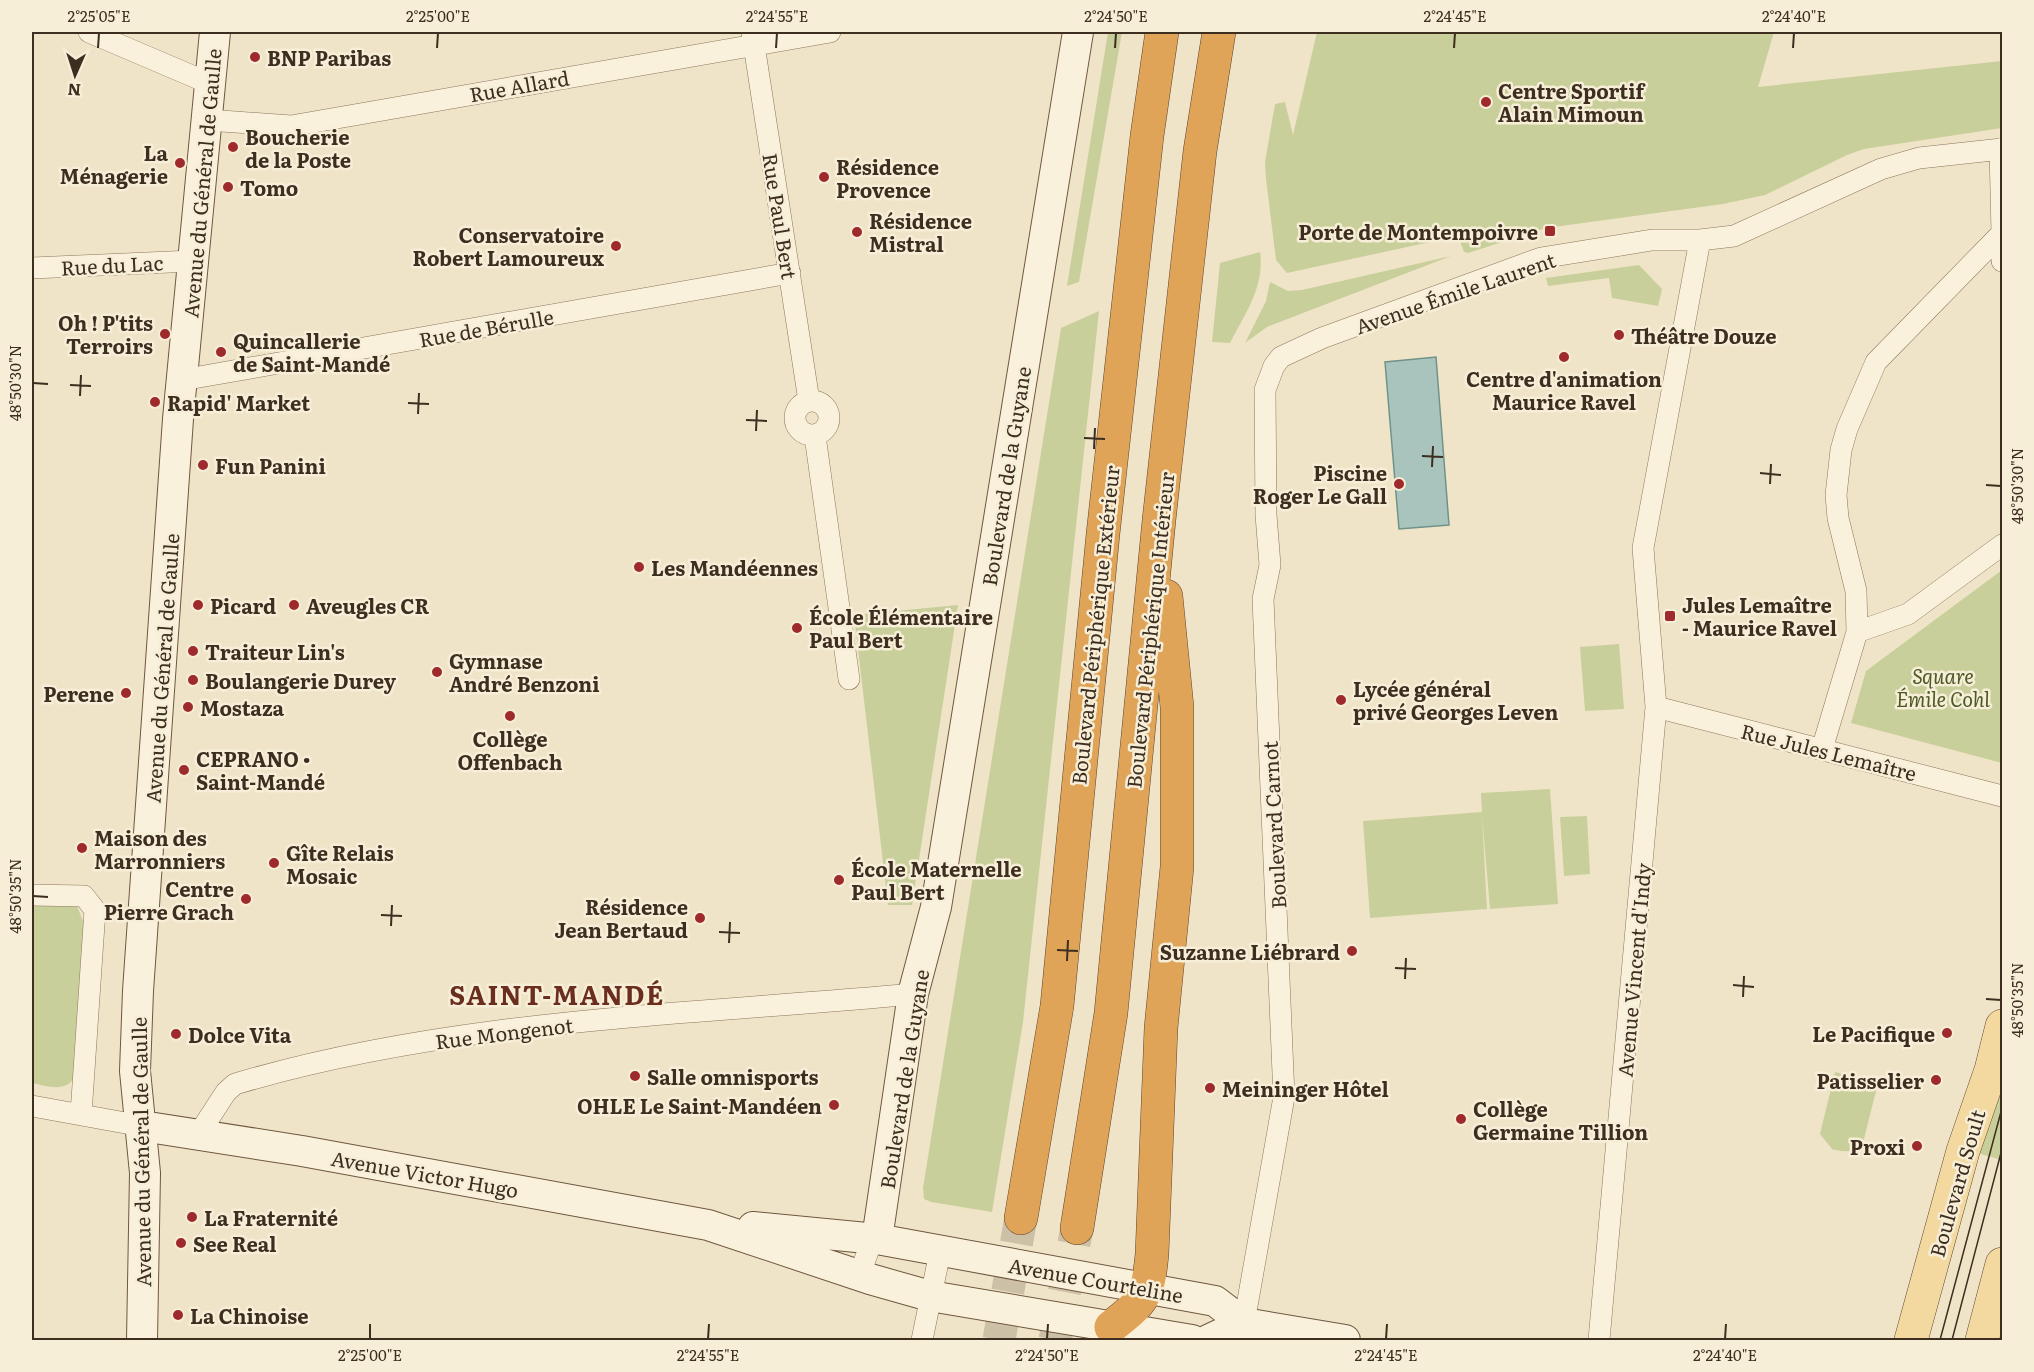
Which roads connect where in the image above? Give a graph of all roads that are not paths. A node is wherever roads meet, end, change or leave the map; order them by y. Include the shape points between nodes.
1 (89, 32) edge
2 (215, 32) edge
3 (831, 32) edge
4 (1078, 32) edge
5 (1162, 32) edge
6 (1219, 32) edge
7 (753, 38) edge
8 (211, 84) junction
9 (208, 120) junction
10 (2001, 149) edge
11 (2002, 233) edge
12 (1700, 240) junction
13 (193, 261) junction
14 (2002, 261) edge
15 (32, 268) edge
16 (790, 273) junction
17 (1322, 338) joint
18 (182, 380) junction
19 (1159, 520) junction
20 (2002, 545) edge
21 (1857, 632) junction
22 (849, 679) dead end
23 (1656, 707) junction
24 (1822, 749) junction
25 (2002, 796) edge
26 (32, 895) edge
27 (913, 994) junction
28 (2002, 1026) edge
29 (32, 1106) edge
30 (81, 1114) junction
31 (142, 1126) junction
32 (198, 1135) junction
33 (1021, 1218) tunnel mouth
34 (708, 1225) junction
35 (1077, 1228) tunnel mouth
36 (877, 1239) junction
37 (940, 1252) junction
38 (2002, 1264) edge
39 (870, 1279) junction
40 (1148, 1288) junction
41 (930, 1296) junction
42 (1111, 1327) junction
43 (1243, 1332) edge
44 (142, 1341) edge
45 (922, 1341) edge
46 (1192, 1341) edge
47 (1208, 1341) edge
48 (1345, 1341) edge
49 (1599, 1341) edge
50 (1911, 1341) edge
51 (1982, 1341) edge

1 - 8 street
2 - 8 main road, Avenue du Général de Gaulle
3 - 7 street, Rue Allard
4 - 27 main road, Boulevard de la Guyane via 936,907
5 - 33 highway, Boulevard Périphérique Extérieur via 1103,534 1057,1006
6 - 19 highway, Boulevard Périphérique Intérieur via 1200,151
7 - 9 street, Rue Allard via 291,126
7 - 16 street, Rue Paul Bert
8 - 9 main road, Avenue du Général de Gaulle
9 - 13 main road, Avenue du Général de Gaulle
10 - 11 street
10 - 12 street, Avenue Émile Laurent via 1919,158 1881,169 1734,236
11 - 14 street
11 - 21 street via 1876,362 1847,429 1836,495 1856,591
12 - 17 street, Avenue Émile Laurent via 1652,240 1541,258
12 - 23 street, Avenue Vincent d'Indy via 1643,548
13 - 15 street, Rue du Lac
13 - 18 main road, Avenue du Général de Gaulle
16 - 18 street, Rue de Bérulle
16 - 22 street, Rue Paul Bert via 809,401 797,410 795,417 801,431 815,435
17 - 43 street, Boulevard Carnot via 1281,357 1265,390 1270,566 1263,599 1284,1097
18 - 31 main road, Avenue du Général de Gaulle via 138,991 135,1071
19 - 35 highway, Boulevard Périphérique Intérieur via 1111,1013
19 - 40 highway via 1177,707 1177,867 1161,1028
20 - 21 street via 1908,614
21 - 24 street
23 - 24 street, Rue Jules Lemaître
23 - 49 street, Avenue Vincent d'Indy
24 - 25 street, Rue Jules Lemaître
26 - 30 street via 84,896 95,910
27 - 32 street, Rue Mongenot via 537,1027 360,1052 236,1084 226,1092
27 - 36 main road, Boulevard de la Guyane
28 - 50 main road, Boulevard Soult
29 - 30 street
30 - 31 street
31 - 32 main road, Avenue Victor Hugo
31 - 44 main road, Avenue du Général de Gaulle
32 - 34 main road, Avenue Victor Hugo
34 - 36 main road, Avenue Courteline
34 - 39 main road
36 - 37 main road, Avenue Courteline
36 - 39 street via 863,1265
37 - 40 main road, Avenue Courteline
37 - 41 street
38 - 51 main road
39 - 41 main road
40 - 42 highway via 1138,1306
40 - 43 main road, Avenue Courteline via 1215,1301
41 - 42 main road
41 - 45 street
42 - 46 main road
43 - 47 main road
43 - 48 main road, Avenue Courteline

